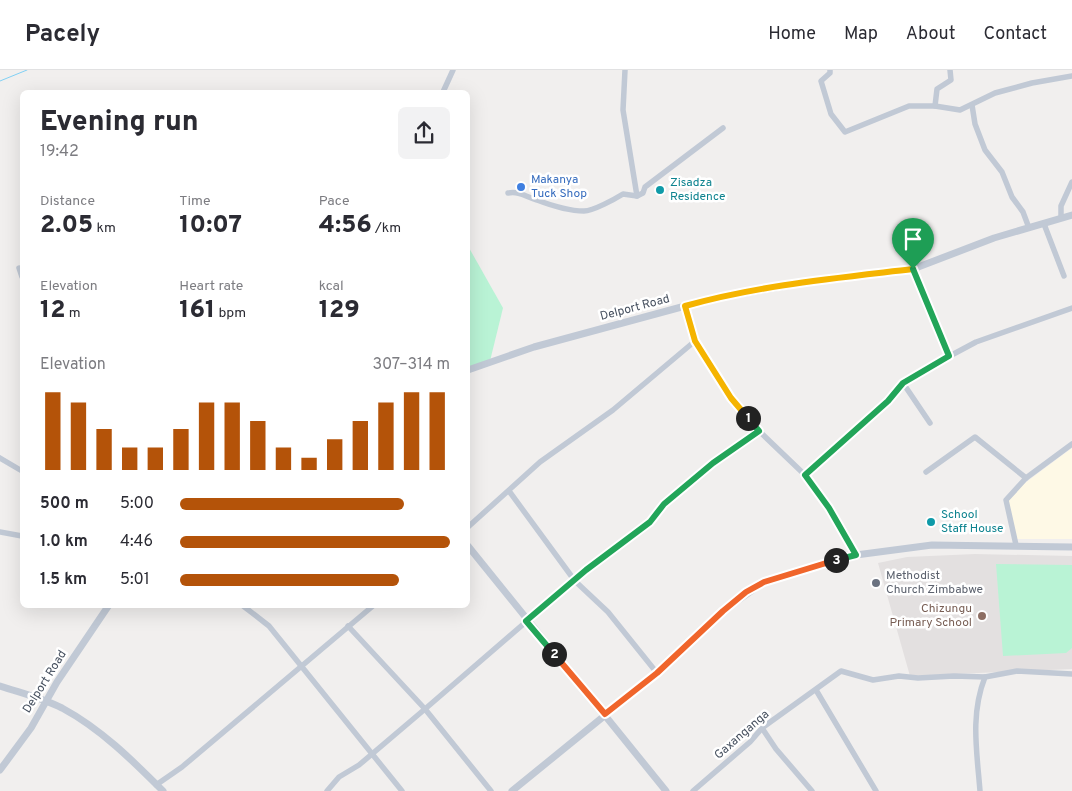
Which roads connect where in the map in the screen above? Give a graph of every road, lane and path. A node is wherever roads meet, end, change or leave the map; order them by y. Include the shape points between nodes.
1 (453, 70) edge
2 (624, 70) edge
3 (830, 70) edge
4 (950, 70) edge
5 (1072, 76) edge
6 (444, 90) edge
7 (972, 105) junction
8 (935, 106) junction
9 (723, 128) dead end
10 (1072, 182) edge
11 (508, 194) dead end
12 (637, 196) junction
13 (1072, 216) edge
14 (1061, 218) junction
15 (1044, 224) junction
16 (1029, 228) junction
17 (19, 268) dead end
18 (913, 269) junction
19 (20, 271) edge
20 (1064, 276) dead end
21 (685, 306) junction
22 (1072, 308) edge
23 (695, 341) junction
24 (949, 356) junction
25 (470, 369) edge
26 (903, 383) junction
27 (930, 423) dead end
28 (759, 431) junction
29 (1072, 444) edge
30 (0, 458) edge
31 (20, 470) edge
32 (926, 472) dead end
33 (805, 475) junction
34 (1026, 478) junction
35 (509, 490) junction
36 (470, 525) edge
37 (0, 532) edge
38 (20, 536) edge
39 (1016, 545) junction
40 (1072, 547) edge
41 (470, 549) edge
42 (856, 555) junction
43 (575, 580) junction
44 (107, 608) edge
45 (246, 608) edge
46 (370, 608) edge
47 (526, 621) junction
48 (348, 626) junction
49 (301, 665) junction
50 (657, 673) junction
51 (1072, 674) edge
52 (984, 678) junction
53 (0, 686) edge
54 (816, 690) junction
55 (46, 701) junction
56 (425, 709) junction
57 (605, 714) junction
58 (762, 728) junction
59 (373, 752) junction
60 (0, 770) edge
61 (156, 785) junction
62 (163, 791) edge
63 (327, 791) edge
64 (402, 791) edge
65 (491, 791) edge
66 (512, 791) edge
67 (666, 791) edge
68 (692, 791) edge
69 (812, 791) edge
70 (876, 791) edge
71 (980, 791) edge

1 - 6 street
2 - 12 street via 623,110
3 - 8 street via 830,74 821,80 831,114 845,132 909,106
4 - 8 street via 951,80 937,89
5 - 7 street via 1004,91
7 - 8 street via 960,110
7 - 16 street via 985,150 1002,172
9 - 12 street
10 - 14 street via 1061,206
11 - 12 street via 526,194 535,200 583,211 604,205 623,194
13 - 14 street, Delport Road
14 - 15 street, Delport Road
15 - 16 street, Delport Road
15 - 20 street
16 - 18 street, Delport Road
17 - 19 street
18 - 21 street, Delport Road via 838,276
18 - 24 street
21 - 23 street
21 - 25 street, Delport Road via 534,346
22 - 24 street via 989,336
23 - 28 street via 731,398
23 - 35 street
24 - 26 street
26 - 27 street
26 - 33 street via 888,401
28 - 33 street
28 - 43 street via 706,469 664,504 650,522
29 - 34 street
30 - 31 street
32 - 34 street via 975,436
33 - 42 street
34 - 39 street via 1006,500
35 - 36 street
35 - 43 street
37 - 38 street
39 - 40 street
39 - 42 street via 932,545
41 - 47 street
42 - 50 street via 764,582 723,611
43 - 47 street
43 - 50 street via 608,612
44 - 55 street, Delport Road
45 - 49 street via 269,626
46 - 48 street
47 - 56 street
47 - 57 street
48 - 49 street
48 - 56 street
49 - 59 street
49 - 61 street via 182,767
50 - 57 street
51 - 52 street via 1017,670
52 - 54 street, Gaxanganga via 899,676 873,680 841,671
52 - 71 street via 976,698 975,722
53 - 55 street
54 - 58 street, Gaxanganga
54 - 70 street
55 - 60 street, Delport Road
55 - 61 street via 81,720 118,747
56 - 59 street
56 - 65 street
57 - 66 street
57 - 67 street
58 - 68 street, Gaxanganga
58 - 69 street
59 - 63 street via 339,777
59 - 64 street
61 - 62 street

